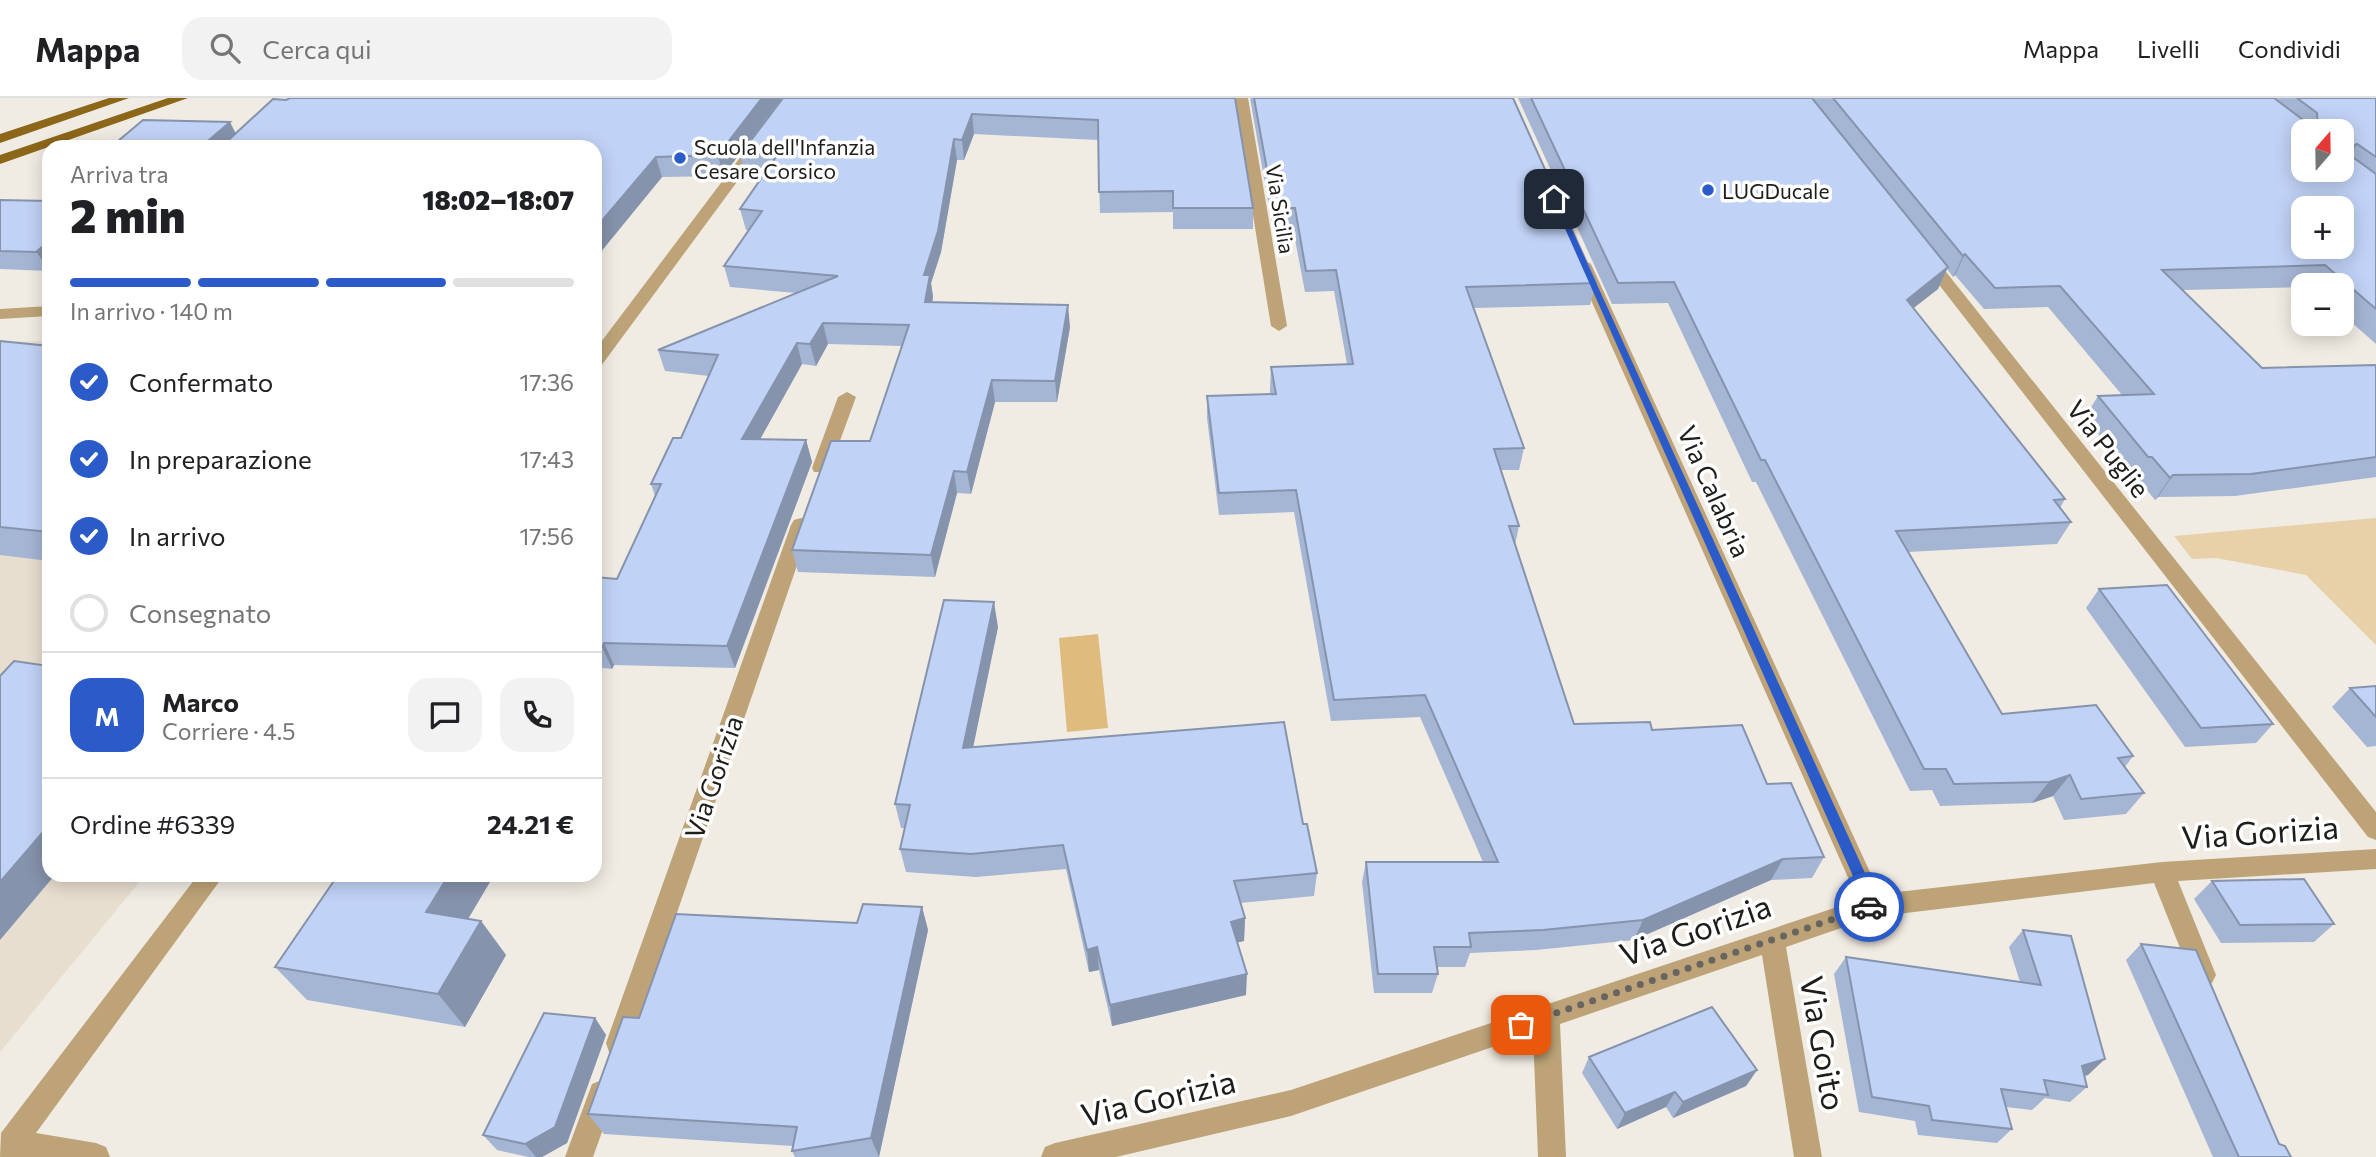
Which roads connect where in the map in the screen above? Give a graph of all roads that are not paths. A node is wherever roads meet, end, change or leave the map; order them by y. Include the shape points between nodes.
1 (122, 98) edge
2 (181, 98) edge
3 (792, 98) edge
4 (1241, 98) edge
5 (0, 139) edge
6 (58, 140) edge
7 (42, 146) edge
8 (0, 160) edge
9 (1912, 240) edge
10 (1577, 250) edge
11 (42, 311) edge
12 (0, 314) edge
13 (1279, 326) dead end
14 (602, 334) edge
15 (615, 335) junction
16 (602, 353) edge
17 (846, 397) dead end
18 (2376, 830) edge
19 (2376, 859) edge
20 (2162, 873) junction
21 (207, 882) edge
22 (1873, 906) junction
23 (1772, 941) junction
24 (2214, 1002) edge
25 (1546, 1016) junction
26 (6, 1150) edge
27 (96, 1157) edge
28 (579, 1157) edge
29 (1055, 1157) edge
30 (1552, 1157) edge
31 (1808, 1157) edge

1 - 5 main road
2 - 6 main road
3 - 15 street
4 - 13 street, Via Sicilia
7 - 8 main road
9 - 18 street, Via Puglie
10 - 22 street, Via Calabria
11 - 12 street
14 - 15 street
15 - 16 street
17 - 28 street, Via Gorizia
19 - 20 street, Via Gorizia
20 - 22 street, Via Gorizia
20 - 24 street
21 - 26 street
22 - 23 street, Via Gorizia
23 - 25 street, Via Gorizia
23 - 31 street, Via Goito
25 - 29 street, Via Gorizia via 1291,1103
25 - 30 street
26 - 27 street

